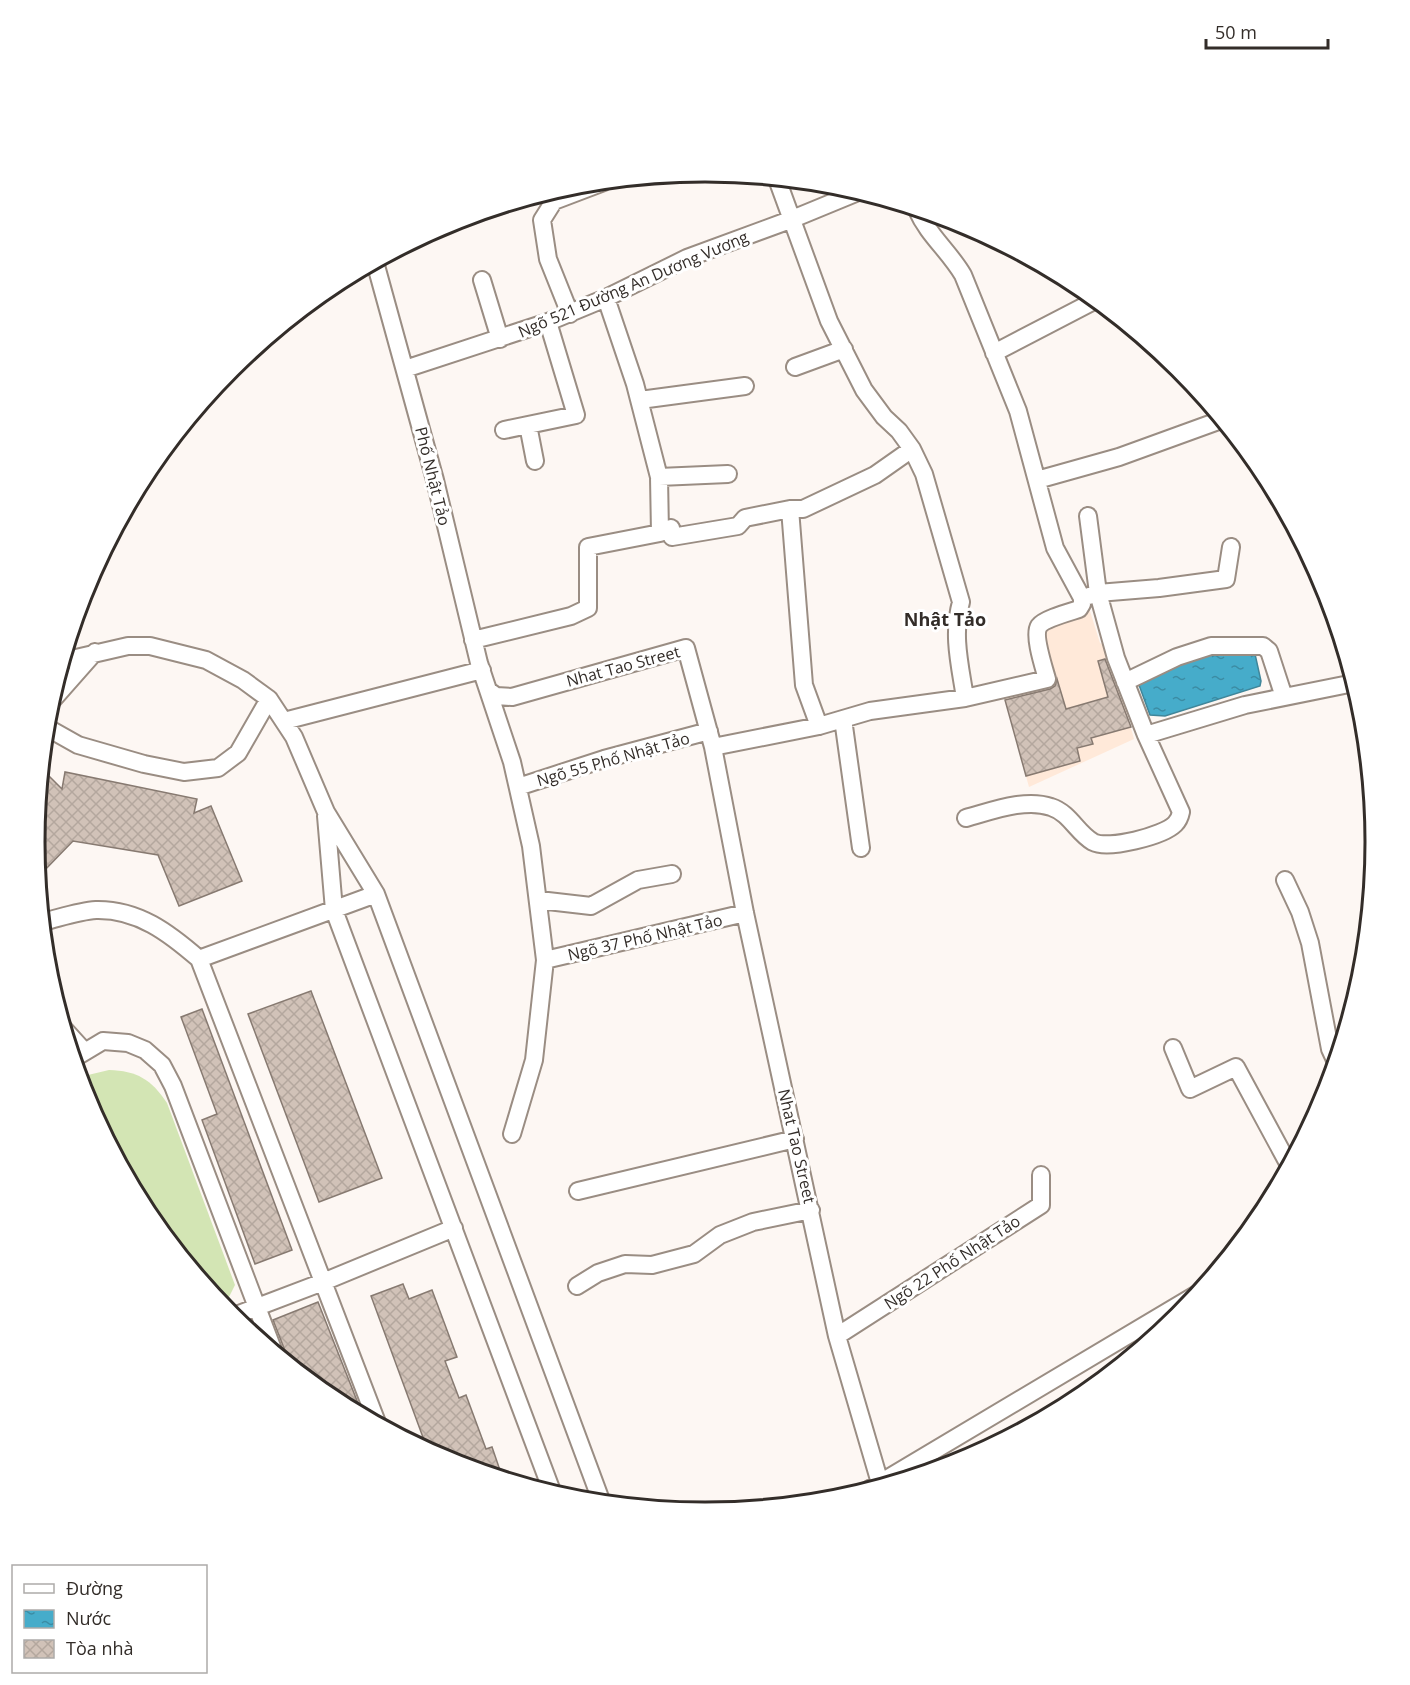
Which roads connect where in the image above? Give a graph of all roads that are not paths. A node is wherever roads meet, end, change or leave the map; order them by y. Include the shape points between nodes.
1 (780, 187) edge
2 (845, 198) edge
3 (559, 199) edge
4 (790, 220) junction
5 (923, 220) edge
6 (377, 270) edge
7 (482, 280) dead end
8 (606, 298) junction
9 (1087, 305) edge
10 (570, 314) junction
11 (548, 322) junction
12 (500, 339) junction
13 (844, 349) junction
14 (994, 353) junction
15 (795, 367) dead end
16 (405, 369) junction
17 (745, 386) dead end
18 (640, 400) junction
19 (1214, 423) edge
20 (528, 425) junction
21 (504, 430) dead end
22 (912, 449) junction
23 (535, 461) dead end
24 (728, 474) dead end
25 (659, 477) junction
26 (1037, 480) junction
27 (790, 509) junction
28 (1088, 516) dead end
29 (660, 533) junction
30 (1231, 547) dead end
31 (1090, 595) junction
32 (473, 640) junction
33 (95, 652) junction
34 (71, 659) edge
35 (482, 670) junction
36 (1125, 682) junction
37 (1346, 685) edge
38 (64, 687) edge
39 (489, 691) junction
40 (1284, 697) junction
41 (965, 698) junction
42 (269, 699) junction
43 (843, 719) junction
44 (284, 721) junction
45 (819, 726) junction
46 (55, 732) edge
47 (1146, 735) junction
48 (711, 739) junction
49 (518, 787) junction
50 (326, 812) junction
51 (966, 818) dead end
52 (861, 848) dead end
53 (672, 874) dead end
54 (1285, 880) dead end
55 (376, 894) junction
56 (539, 900) junction
57 (334, 910) junction
58 (745, 914) junction
59 (50, 920) edge
60 (199, 959) junction
61 (545, 960) junction
62 (1173, 1047) dead end
63 (1332, 1049) edge
64 (79, 1055) edge
65 (512, 1134) dead end
66 (795, 1139) junction
67 (1285, 1158) edge
68 (1041, 1174) dead end
69 (578, 1191) dead end
70 (811, 1210) junction
71 (454, 1228) junction
72 (322, 1282) junction
73 (577, 1286) dead end
74 (258, 1307) junction
75 (242, 1313) edge
76 (1163, 1317) edge
77 (837, 1336) junction
78 (269, 1338) edge
79 (373, 1413) edge
80 (898, 1473) edge
81 (872, 1481) edge
82 (549, 1484) edge
83 (599, 1494) edge

1 - 4 street
2 - 4 street, Ngõ 521 Đường An Dương Vương
3 - 10 street via 542,220 548,259
4 - 8 street, Ngõ 521 Đường An Dương Vương via 687,258
4 - 13 street via 829,321
5 - 14 street via 963,275
6 - 16 street, Phố Nhật Tảo
7 - 12 street
8 - 10 street, Ngõ 521 Đường An Dương Vương
8 - 18 street
9 - 14 street
10 - 11 street, Ngõ 521 Đường An Dương Vương
11 - 12 street, Ngõ 521 Đường An Dương Vương
11 - 20 street via 576,415
12 - 16 street, Ngõ 521 Đường An Dương Vương
13 - 15 street
13 - 22 street via 864,390
14 - 26 street via 1018,411
16 - 32 street, Phố Nhật Tảo
17 - 18 street
18 - 25 street
19 - 26 street via 1119,458
20 - 21 street
20 - 23 street
22 - 27 street via 875,475 803,508
22 - 41 street via 924,474 961,602 955,637
24 - 25 street
25 - 29 street
26 - 31 street via 1054,548
27 - 29 street via 745,518 738,526 672,537 671,528
27 - 45 street via 804,685
28 - 31 street
29 - 32 street via 588,547 588,608 571,616
30 - 31 street via 1226,579
31 - 36 street
31 - 41 street, Ngõ 55 Phố Nhật Tảo via 1079,609 1038,627 1036,634 1047,679
32 - 35 street, Phố Nhật Tảo
33 - 34 street
33 - 38 street
33 - 42 street via 150,646 206,660
35 - 39 street, Phố Nhật Tảo
35 - 44 street
36 - 40 street via 1211,646 1263,646 1269,651
36 - 47 street
37 - 40 street
39 - 48 street, Nhat Tao Street via 496,696 512,697 686,648
39 - 49 street, Phố Nhật Tảo
40 - 47 street
41 - 43 street, Ngõ 55 Phố Nhật Tảo via 870,711
42 - 44 street
42 - 46 street via 238,753 218,768 184,772 144,764 78,744
43 - 45 street, Ngõ 55 Phố Nhật Tảo
43 - 52 street
44 - 50 street
45 - 48 street, Ngõ 55 Phố Nhật Tảo
47 - 51 street via 1181,812 1174,826 1111,845 1085,837 1063,812 1051,806 1025,805
48 - 49 street, Ngõ 55 Phố Nhật Tảo via 604,759
48 - 58 street, Nhat Tao Street
49 - 56 street, Phố Nhật Tảo
50 - 55 street
50 - 57 street
53 - 56 street via 638,880 591,906
54 - 63 street via 1310,943
55 - 57 street
55 - 83 street
56 - 61 street, Phố Nhật Tảo
57 - 60 street
57 - 71 street
58 - 61 street, Ngõ 37 Phố Nhật Tảo
58 - 66 street, Nhat Tao Street
59 - 60 street via 94,910 137,917 162,929
60 - 72 street
61 - 65 street, Phố Nhật Tảo via 534,1059
62 - 67 street via 1190,1089 1236,1067
64 - 74 street via 103,1041 128,1043 145,1050 162,1065
66 - 69 street
66 - 70 street, Nhat Tao Street
68 - 77 street, Ngõ 22 Phố Nhật Tảo via 1041,1205
70 - 73 street via 753,1222 720,1235 694,1254 652,1264 625,1264 598,1273
70 - 77 street, Nhat Tao Street
71 - 72 street
71 - 82 street
72 - 74 street
72 - 79 street
74 - 75 street
74 - 78 street
76 - 80 street, Nhat Tao Street
77 - 81 street, Nhat Tao Street

